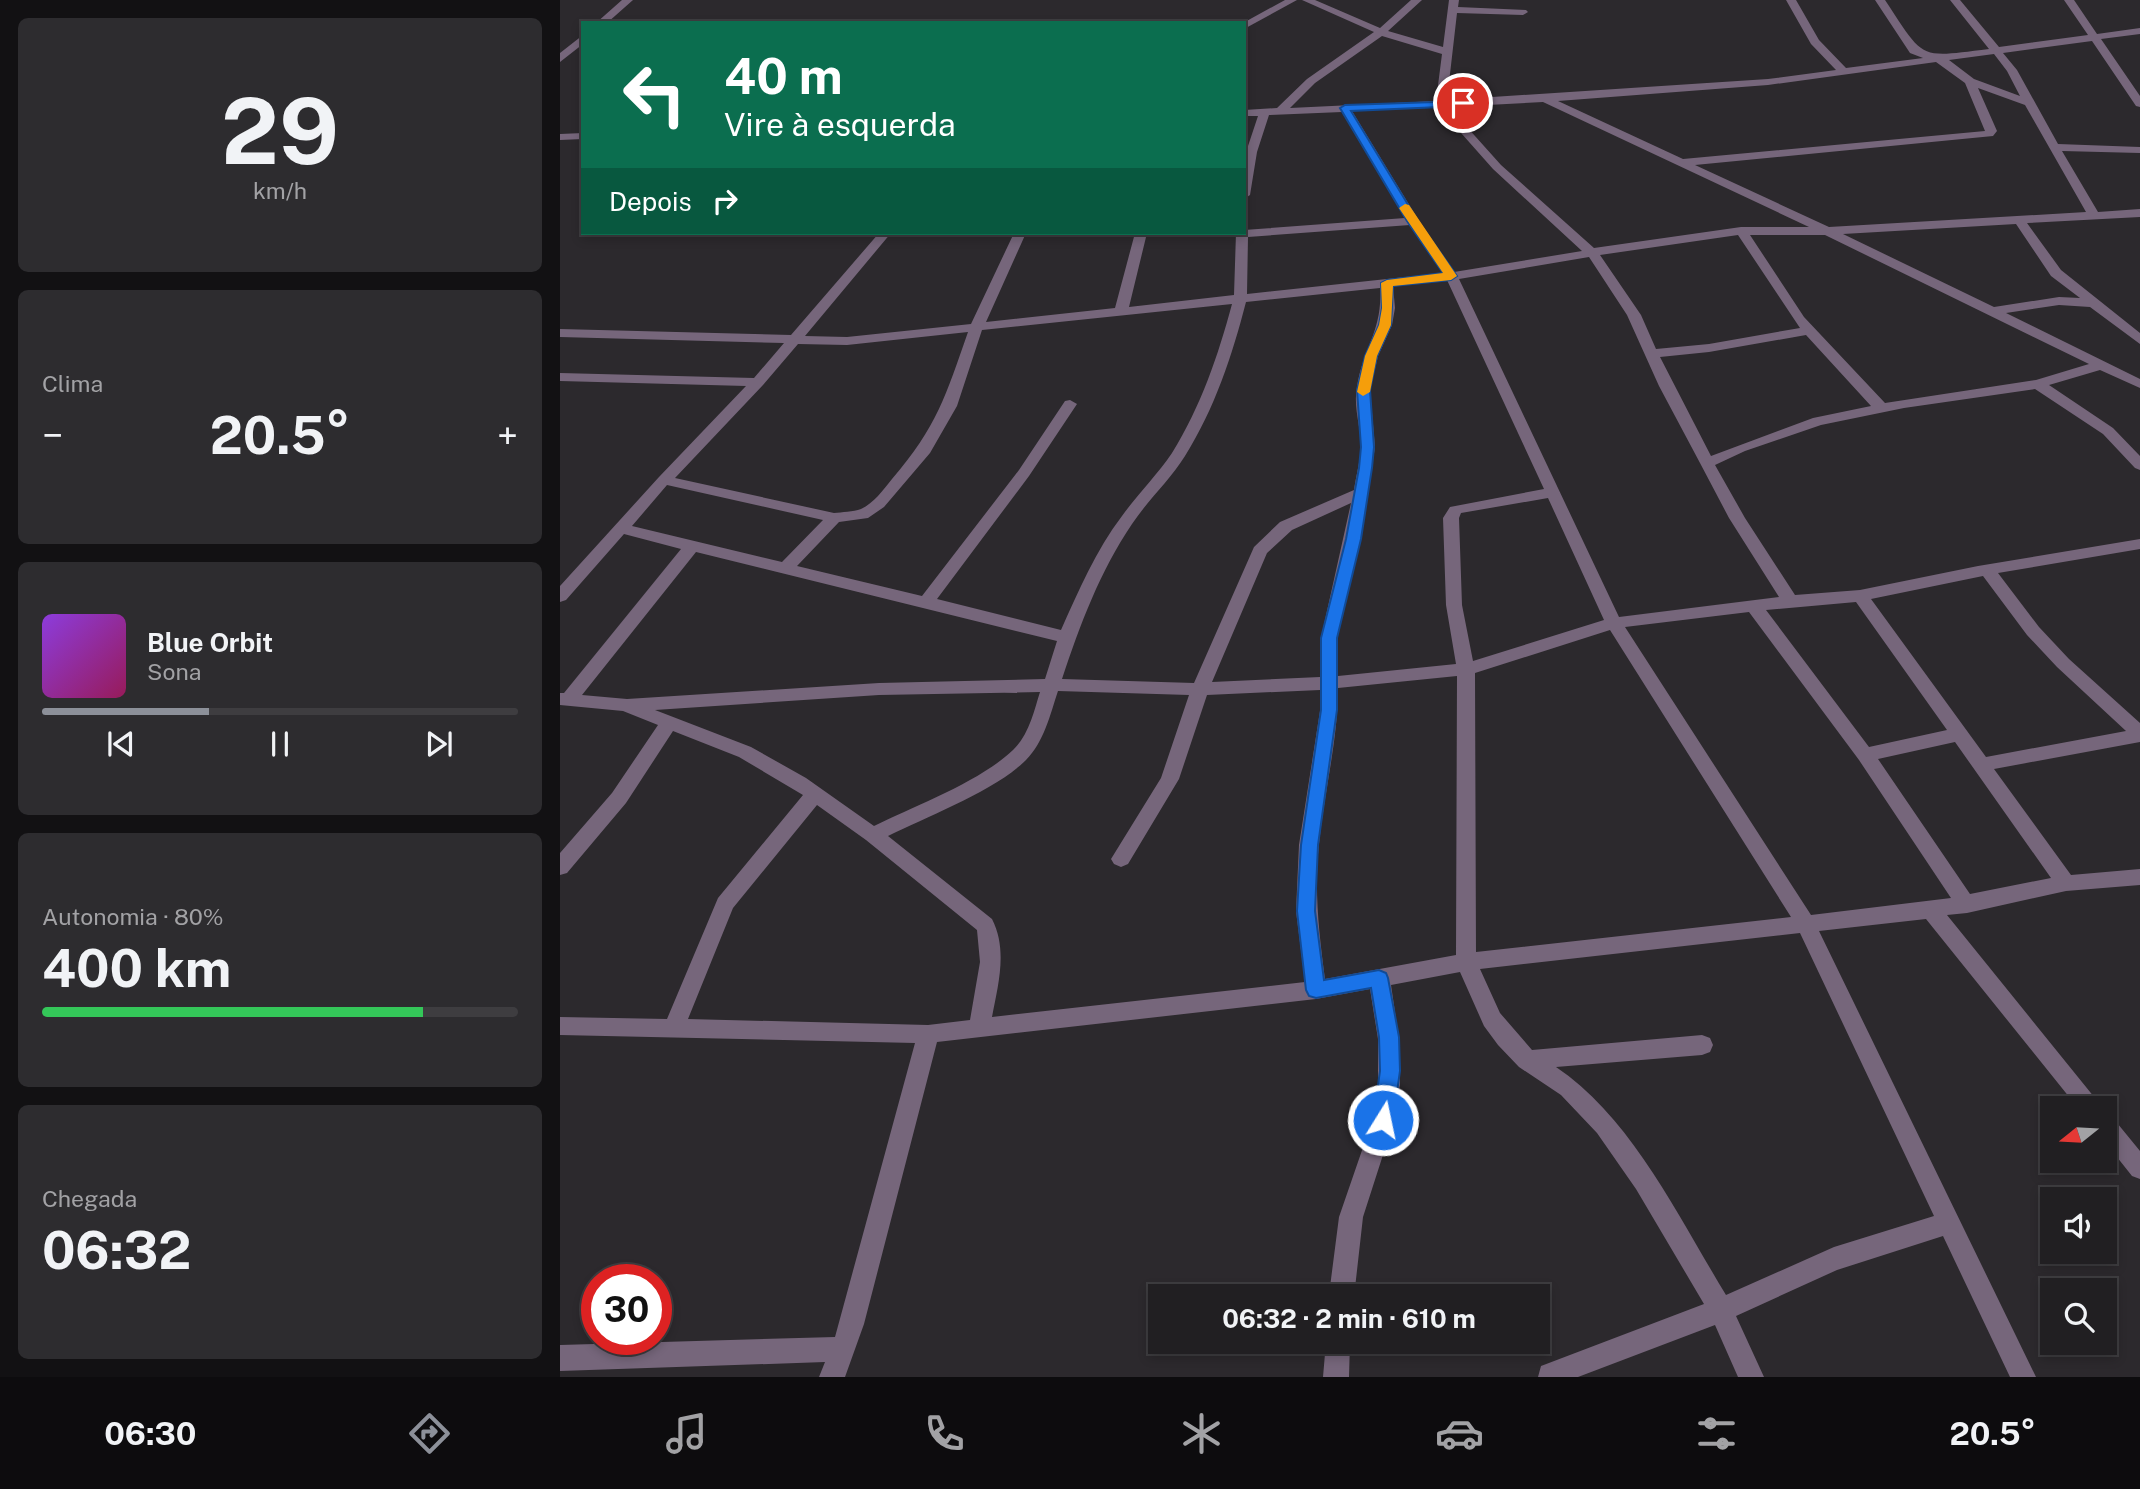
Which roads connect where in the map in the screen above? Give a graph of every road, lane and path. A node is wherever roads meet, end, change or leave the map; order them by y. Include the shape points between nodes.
1 (628, 0) edge
2 (1292, 0) edge
3 (1307, 0) edge
4 (1417, 0) edge
5 (1791, 0) edge
6 (1880, 0) edge
7 (1955, 0) edge
8 (2069, 0) edge
9 (1454, 5) edge
10 (1522, 12) dead end
11 (603, 21) edge
12 (1246, 25) edge
13 (2140, 31) edge
14 (1381, 32) junction
15 (2095, 36) junction
16 (581, 40) edge
17 (1996, 49) junction
18 (1448, 52) junction
19 (563, 53) edge
20 (1938, 59) junction
21 (1844, 72) junction
22 (1970, 80) junction
23 (2019, 85) junction
24 (2004, 94) junction
25 (1545, 99) junction
26 (2029, 103) junction
27 (1441, 104) junction
28 (2140, 104) edge
29 (1980, 107) junction
30 (1345, 108) junction
31 (1265, 111) junction
32 (1280, 111) junction
33 (1246, 113) edge
34 (581, 136) edge
35 (560, 137) edge
36 (2054, 147) junction
37 (2140, 150) edge
38 (1676, 163) junction
39 (1246, 183) edge
40 (2140, 213) edge
41 (2094, 215) junction
42 (2019, 220) junction
43 (1413, 221) junction
44 (1741, 231) junction
45 (1827, 231) junction
46 (1246, 234) edge
47 (883, 235) edge
48 (1019, 235) edge
49 (1140, 235) edge
50 (1242, 235) edge
51 (1593, 254) junction
52 (1451, 276) junction
53 (1387, 283) junction
54 (1240, 298) junction
55 (2091, 303) junction
56 (1121, 311) junction
57 (1995, 312) junction
58 (977, 327) junction
59 (1809, 330) junction
60 (560, 333) edge
61 (791, 340) junction
62 (2140, 340) edge
63 (1653, 353) junction
64 (2101, 365) junction
65 (560, 377) edge
66 (758, 382) junction
67 (2038, 384) junction
68 (2140, 384) edge
69 (1070, 404) dead end
70 (1882, 409) junction
71 (1707, 463) junction
72 (2140, 465) edge
73 (664, 480) junction
74 (1361, 493) junction
75 (1551, 493) junction
76 (834, 518) junction
77 (620, 528) junction
78 (2140, 544) edge
79 (692, 546) junction
80 (784, 570) junction
81 (1987, 570) junction
82 (560, 596) edge
83 (1860, 596) junction
84 (927, 601) junction
85 (1790, 601) junction
86 (1754, 606) junction
87 (1614, 623) junction
88 (1068, 638) junction
89 (1466, 669) junction
90 (1327, 683) junction
91 (1051, 685) junction
92 (1200, 689) junction
93 (565, 699) edge
94 (627, 705) junction
95 (669, 723) junction
96 (1959, 734) junction
97 (2140, 734) edge
98 (1865, 755) junction
99 (1980, 765) junction
100 (815, 794) junction
101 (873, 835) junction
102 (1121, 859) dead end
103 (560, 867) edge
104 (2140, 877) edge
105 (2066, 883) junction
106 (1967, 905) junction
107 (1931, 910) junction
108 (1807, 926) junction
109 (1466, 962) junction
110 (1379, 978) junction
111 (1316, 990) junction
112 (560, 1026) edge
113 (674, 1028) junction
114 (979, 1029) junction
115 (928, 1034) junction
116 (1702, 1045) dead end
117 (1527, 1060) junction
118 (2082, 1096) edge
119 (2118, 1141) edge
120 (2140, 1168) edge
121 (1948, 1223) junction
122 (1344, 1284) edge
123 (1721, 1310) junction
124 (843, 1349) junction
125 (1337, 1354) edge
126 (560, 1358) edge
127 (1550, 1375) dead end
128 (832, 1377) edge
129 (1336, 1377) edge
130 (1751, 1377) edge
131 (2023, 1377) edge

1 - 11 street
2 - 12 street
3 - 14 street
4 - 14 street
5 - 21 street via 1815,42
6 - 20 street via 1914,51
7 - 17 street
8 - 15 street
9 - 10 street
9 - 18 street
13 - 15 street
14 - 18 street
14 - 32 street via 1311,81
15 - 17 street
15 - 28 street
16 - 19 street
17 - 20 street
17 - 23 street
18 - 27 street
20 - 21 street
20 - 22 street
21 - 25 street
22 - 24 street
22 - 29 street
23 - 24 street
23 - 26 street
24 - 26 street
24 - 29 street
25 - 27 street
25 - 38 street
26 - 36 street
27 - 30 street
27 - 51 street via 1497,167
29 - 38 street via 1991,131 1985,136
30 - 32 street
30 - 43 street
31 - 32 street
31 - 33 street
31 - 39 street
34 - 35 street
36 - 37 street
36 - 41 street
38 - 45 street
40 - 41 street
41 - 42 street
42 - 45 street
42 - 55 street via 2056,273
43 - 46 street
43 - 52 street
44 - 45 street
44 - 51 street
44 - 59 street
45 - 57 street
47 - 61 street
48 - 58 street
49 - 56 street
50 - 54 street
51 - 52 street
51 - 63 street
52 - 53 street
52 - 75 street
53 - 54 street
53 - 74 street via 1385,325 1363,390 1368,447
54 - 56 street
54 - 88 street via 1211,392 1178,455 1126,520
55 - 57 street via 2059,301
55 - 62 street
56 - 58 street
57 - 64 street
58 - 61 street via 847,341
58 - 76 street via 950,406 925,450 879,504 863,514
59 - 63 street
59 - 70 street
60 - 61 street
61 - 66 street
63 - 71 street
64 - 67 street
64 - 68 street
65 - 66 street
66 - 73 street
67 - 70 street
67 - 72 street via 2108,431
69 - 84 street
70 - 71 street via 1818,421
71 - 85 street
73 - 76 street
73 - 77 street
74 - 90 street via 1329,638
74 - 92 street via 1271,537 1260,551
75 - 87 street
75 - 89 street via 1474,505 1455,510 1451,518 1454,605
76 - 80 street
77 - 79 street
77 - 82 street
78 - 81 street
79 - 80 street
79 - 93 street
80 - 84 street
81 - 83 street
81 - 97 street via 2033,631
83 - 85 street
83 - 96 street
84 - 88 street
85 - 86 street
86 - 87 street
86 - 98 street
87 - 89 street
87 - 108 street
88 - 91 street
89 - 90 street
89 - 109 street
90 - 92 street
90 - 111 street via 1329,710 1309,845 1306,911
91 - 92 street
91 - 94 street via 879,689
91 - 101 street via 1036,731 1020,755 983,781
92 - 102 street via 1170,779
93 - 94 street
94 - 95 street
95 - 100 street via 745,752
95 - 103 street via 619,798
96 - 98 street
96 - 99 street
97 - 99 street
98 - 106 street
99 - 105 street
100 - 101 street
100 - 113 street via 725,904
101 - 114 street via 985,925 990,952
104 - 105 street
105 - 106 street
106 - 107 street
107 - 108 street
107 - 118 street
108 - 109 street
108 - 121 street
109 - 110 street
109 - 117 street via 1492,1019
110 - 111 street
110 - 122 street via 1389,1037 1388,1099 1351,1219
111 - 114 street
112 - 113 street
113 - 115 street
114 - 115 street
115 - 124 street
116 - 117 street
117 - 123 street via 1569,1088 1605,1126 1644,1181
119 - 120 street
121 - 123 street via 1834,1259
121 - 131 street
123 - 127 street
123 - 130 street
124 - 126 street
124 - 128 street
125 - 129 street

